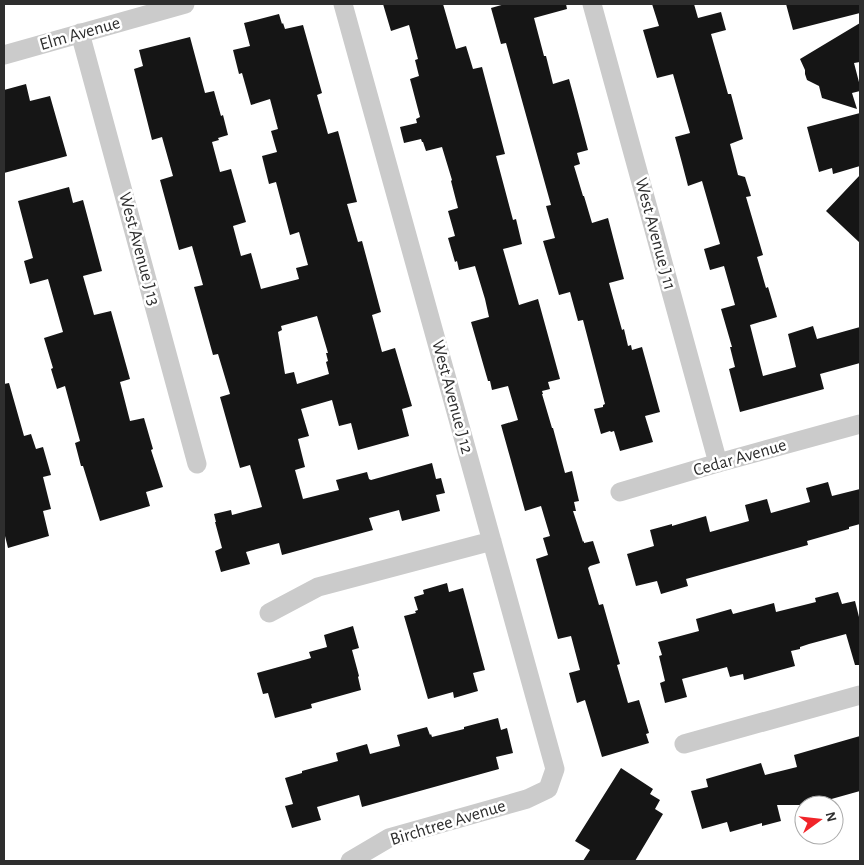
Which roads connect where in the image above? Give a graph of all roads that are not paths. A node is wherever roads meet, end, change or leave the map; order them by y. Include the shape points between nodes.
1 (185, 4) edge
2 (343, 4) edge
3 (592, 4) edge
4 (80, 33) junction
5 (4, 55) edge
6 (860, 424) edge
7 (718, 463) junction
8 (197, 464) dead end
9 (620, 492) dead end
10 (492, 541) junction
11 (269, 613) dead end
12 (860, 695) edge
13 (684, 744) dead end
14 (548, 789) joint
15 (350, 861) edge

1 - 4 street, Elm Avenue
2 - 10 street, West Avenue J 12
3 - 7 street, West Avenue J 11
4 - 5 street, Elm Avenue
4 - 8 street, West Avenue J 13
6 - 7 street, Cedar Avenue
7 - 9 street, Cedar Avenue
10 - 11 street via 318,587
10 - 14 street, West Avenue J 12 via 555,769
12 - 13 street
14 - 15 street, Birchtree Avenue via 527,799 389,838

